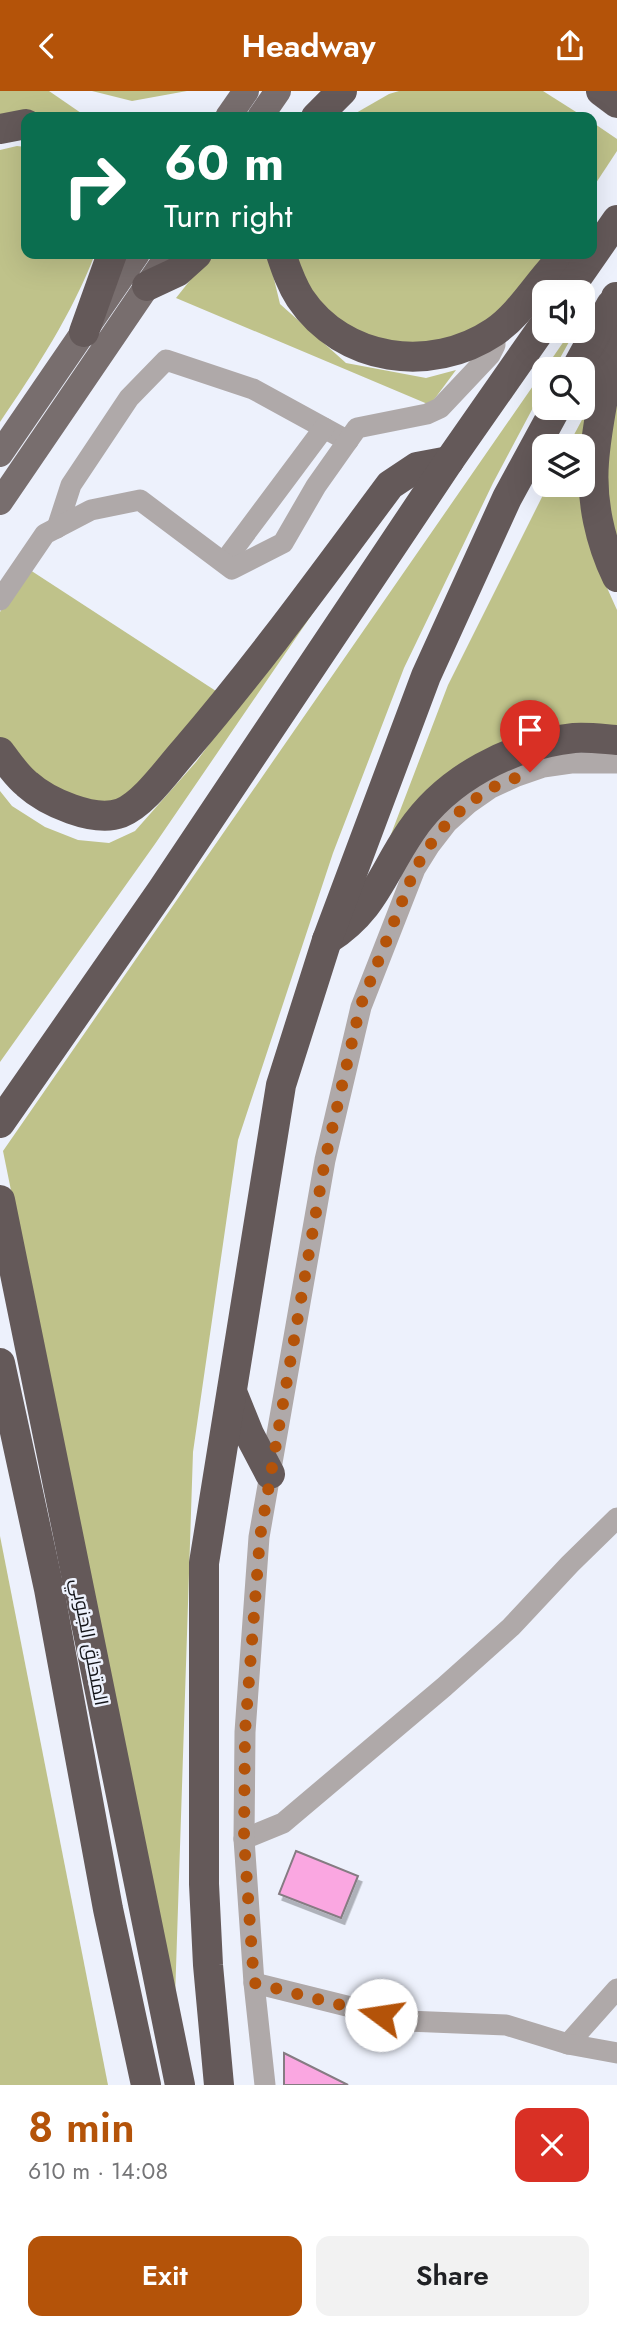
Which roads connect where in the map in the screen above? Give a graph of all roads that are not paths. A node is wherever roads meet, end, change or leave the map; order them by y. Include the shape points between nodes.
1 (246, 91) edge
2 (278, 91) edge
3 (600, 91) edge
4 (617, 103) edge
5 (231, 112) edge
6 (263, 112) edge
7 (21, 125) edge
8 (0, 129) edge
9 (617, 218) edge
10 (597, 229) edge
11 (597, 248) edge
12 (148, 259) edge
13 (191, 259) edge
14 (283, 259) edge
15 (562, 259) edge
16 (589, 259) edge
17 (128, 264) edge
18 (575, 280) edge
19 (616, 296) edge
20 (495, 331) junction
21 (85, 332) joint
22 (532, 342) edge
23 (583, 357) edge
24 (549, 420) edge
25 (324, 428) junction
26 (348, 441) junction
27 (0, 454) edge
28 (449, 461) junction
29 (0, 502) edge
30 (57, 528) junction
31 (224, 562) junction
32 (617, 577) edge
33 (0, 600) edge
34 (617, 740) edge
35 (0, 751) edge
36 (617, 763) edge
37 (327, 940) junction
38 (0, 1123) edge
39 (0, 1200) edge
40 (0, 1363) edge
41 (232, 1391) junction
42 (270, 1474) junction
43 (617, 1518) edge
44 (244, 1839) junction
45 (254, 1983) junction
46 (617, 1989) edge
47 (568, 2044) junction
48 (617, 2053) edge
49 (146, 2085) edge
50 (180, 2085) edge
51 (219, 2085) edge
52 (265, 2085) edge

1 - 5 main road
2 - 6 main road
3 - 4 highway
7 - 8 highway
9 - 10 highway
9 - 11 highway
12 - 17 main road
13 - 17 highway via 177,272
14 - 20 highway via 315,317 356,346 405,358 430,356 475,343
15 - 20 highway
16 - 18 highway
17 - 21 highway
17 - 29 main road
19 - 23 highway
19 - 32 highway via 594,488 603,540
20 - 26 street via 490,355 440,408 357,428
21 - 27 main road
22 - 28 highway
24 - 37 highway via 507,498 426,676
25 - 26 street
25 - 30 street via 253,389 166,360 129,398 71,485
25 - 31 street
26 - 31 street via 283,543 232,569
28 - 35 highway via 417,467 390,485 235,690 129,809 94,815 52,800 27,784
28 - 38 highway
30 - 31 street via 91,510 140,500
30 - 33 street via 45,534
34 - 37 highway via 551,742 502,758 457,782 411,830 373,898
36 - 42 street via 543,767 491,788 447,823 415,869 360,1007 325,1160
37 - 41 highway via 281,1085
39 - 50 highway, المتحلق الجنوبي
40 - 49 highway, المتحلق الجنوبي
41 - 42 highway
41 - 51 highway via 204,1563 204,1884
42 - 44 street via 260,1537 245,1732
43 - 44 street via 511,1627 444,1687 283,1823
44 - 45 street
45 - 47 street via 407,2021 506,2025
45 - 52 street
46 - 47 street
47 - 48 street

